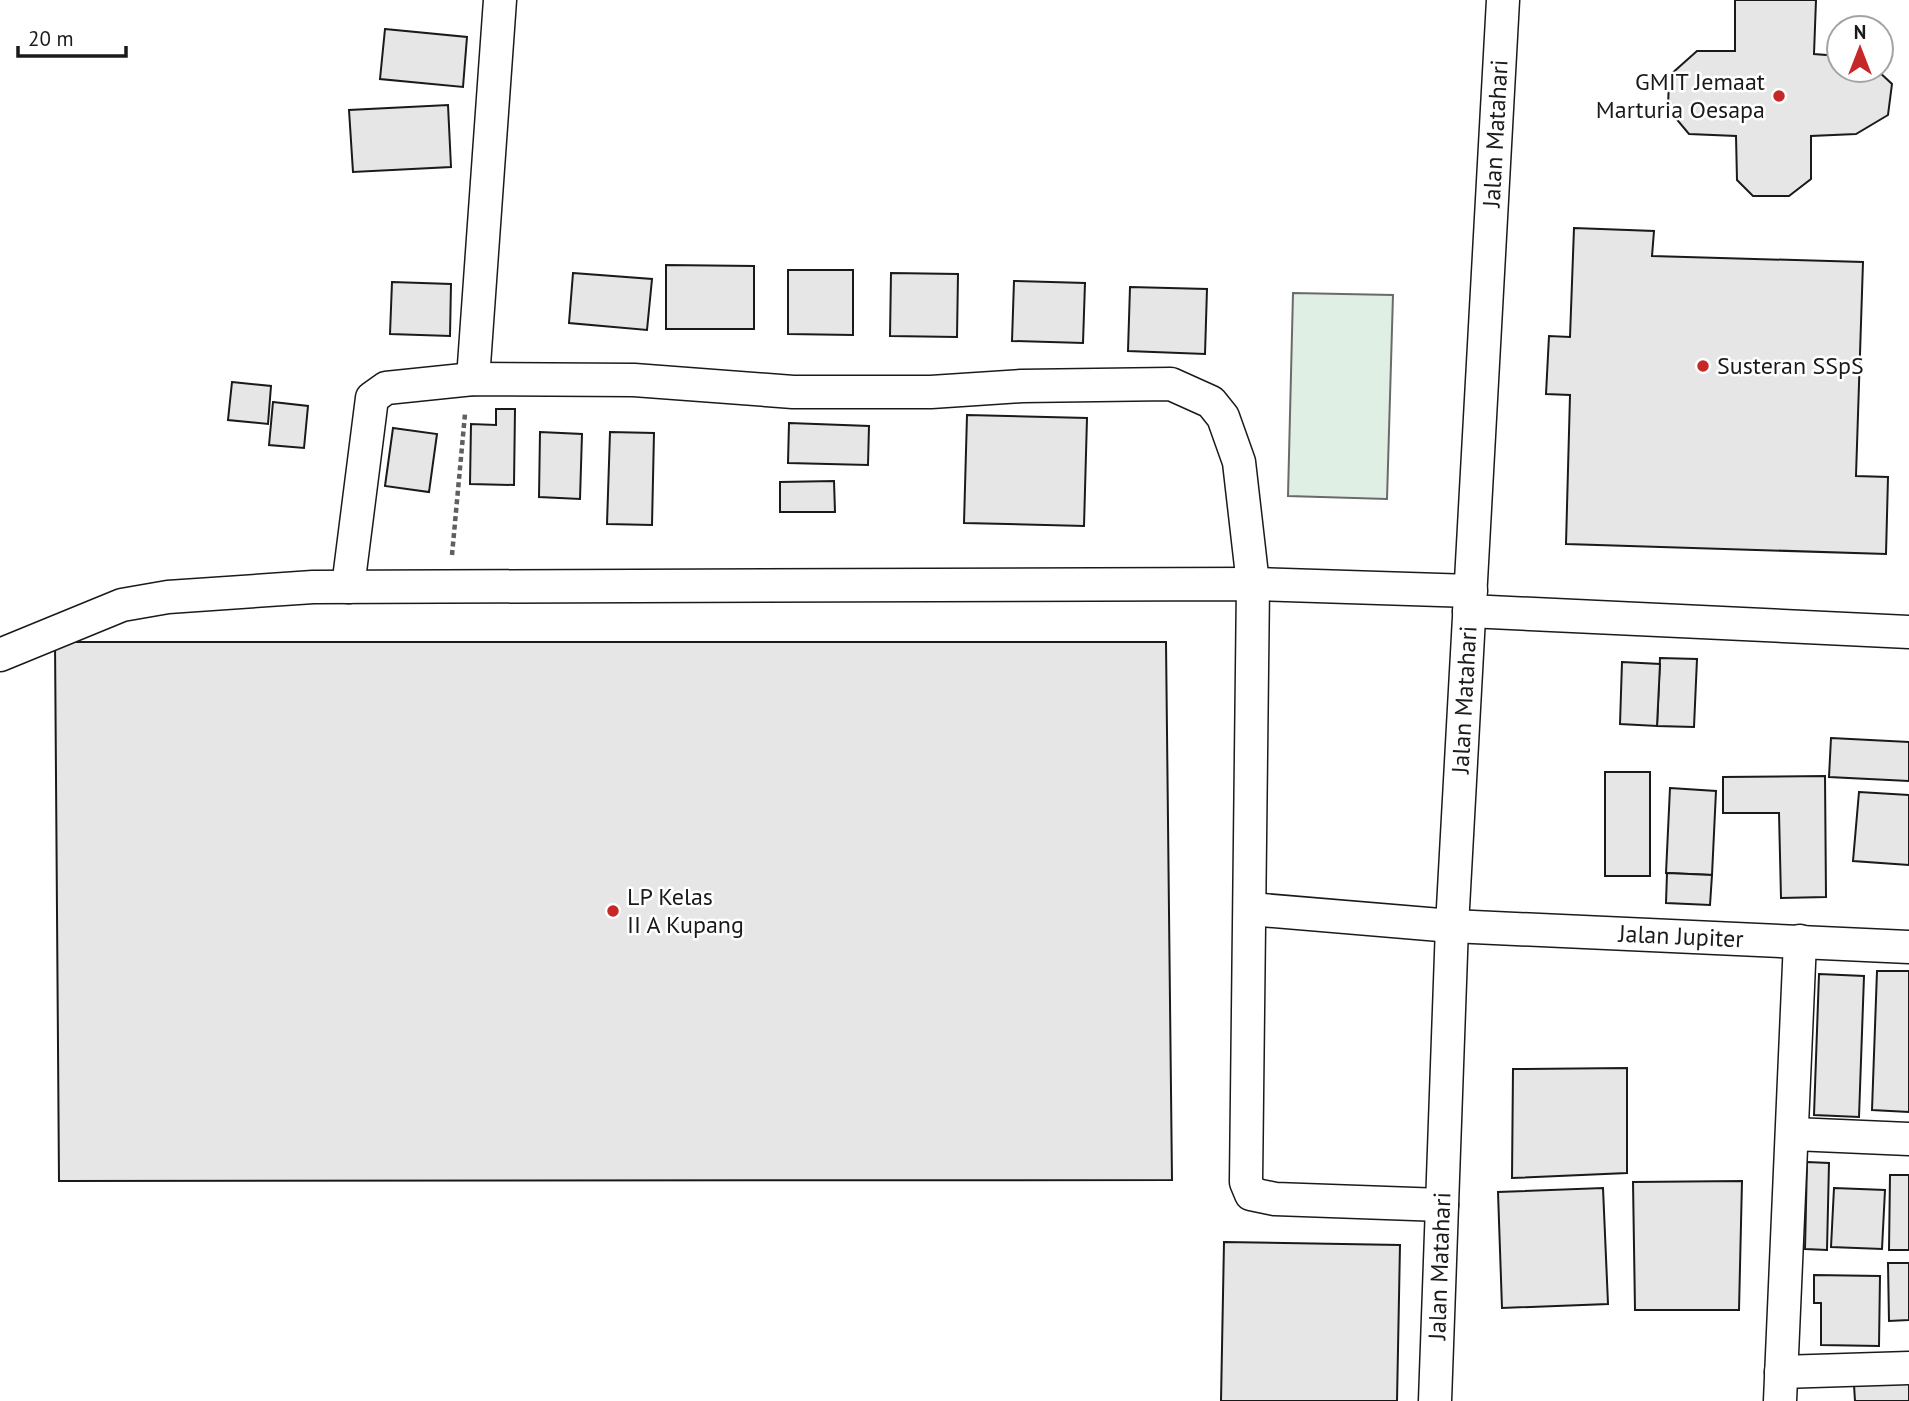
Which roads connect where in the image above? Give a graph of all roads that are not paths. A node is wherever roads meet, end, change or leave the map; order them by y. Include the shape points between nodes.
1 (500, 0) edge
2 (1503, 0) edge
3 (472, 379) junction
4 (1253, 584) junction
5 (348, 587) junction
6 (1470, 601) junction
7 (1909, 632) edge
8 (0, 655) edge
9 (1250, 909) junction
10 (1452, 926) junction
11 (1800, 941) junction
12 (1909, 947) edge
13 (1794, 1134) junction
14 (1909, 1139) edge
15 (1442, 1205) junction
16 (1909, 1367) edge
17 (1780, 1387) edge
18 (1435, 1401) edge

1 - 3 street
2 - 6 street, Jalan Matahari
3 - 4 street via 634,380 793,392 1171,384 1211,402 1223,417 1238,462
3 - 5 street via 386,388 372,398
4 - 5 street
4 - 6 street
4 - 9 street
5 - 8 street via 168,597 122,605
6 - 7 street
6 - 10 street, Jalan Matahari
9 - 10 street, Jalan Jupiter
9 - 15 street via 1246,1182 1251,1194 1336,1203
10 - 11 street, Jalan Jupiter
10 - 15 street, Jalan Matahari
11 - 12 street, Jalan Jupiter
11 - 13 street
13 - 14 street
13 - 17 street
15 - 18 street, Jalan Matahari
16 - 17 street

